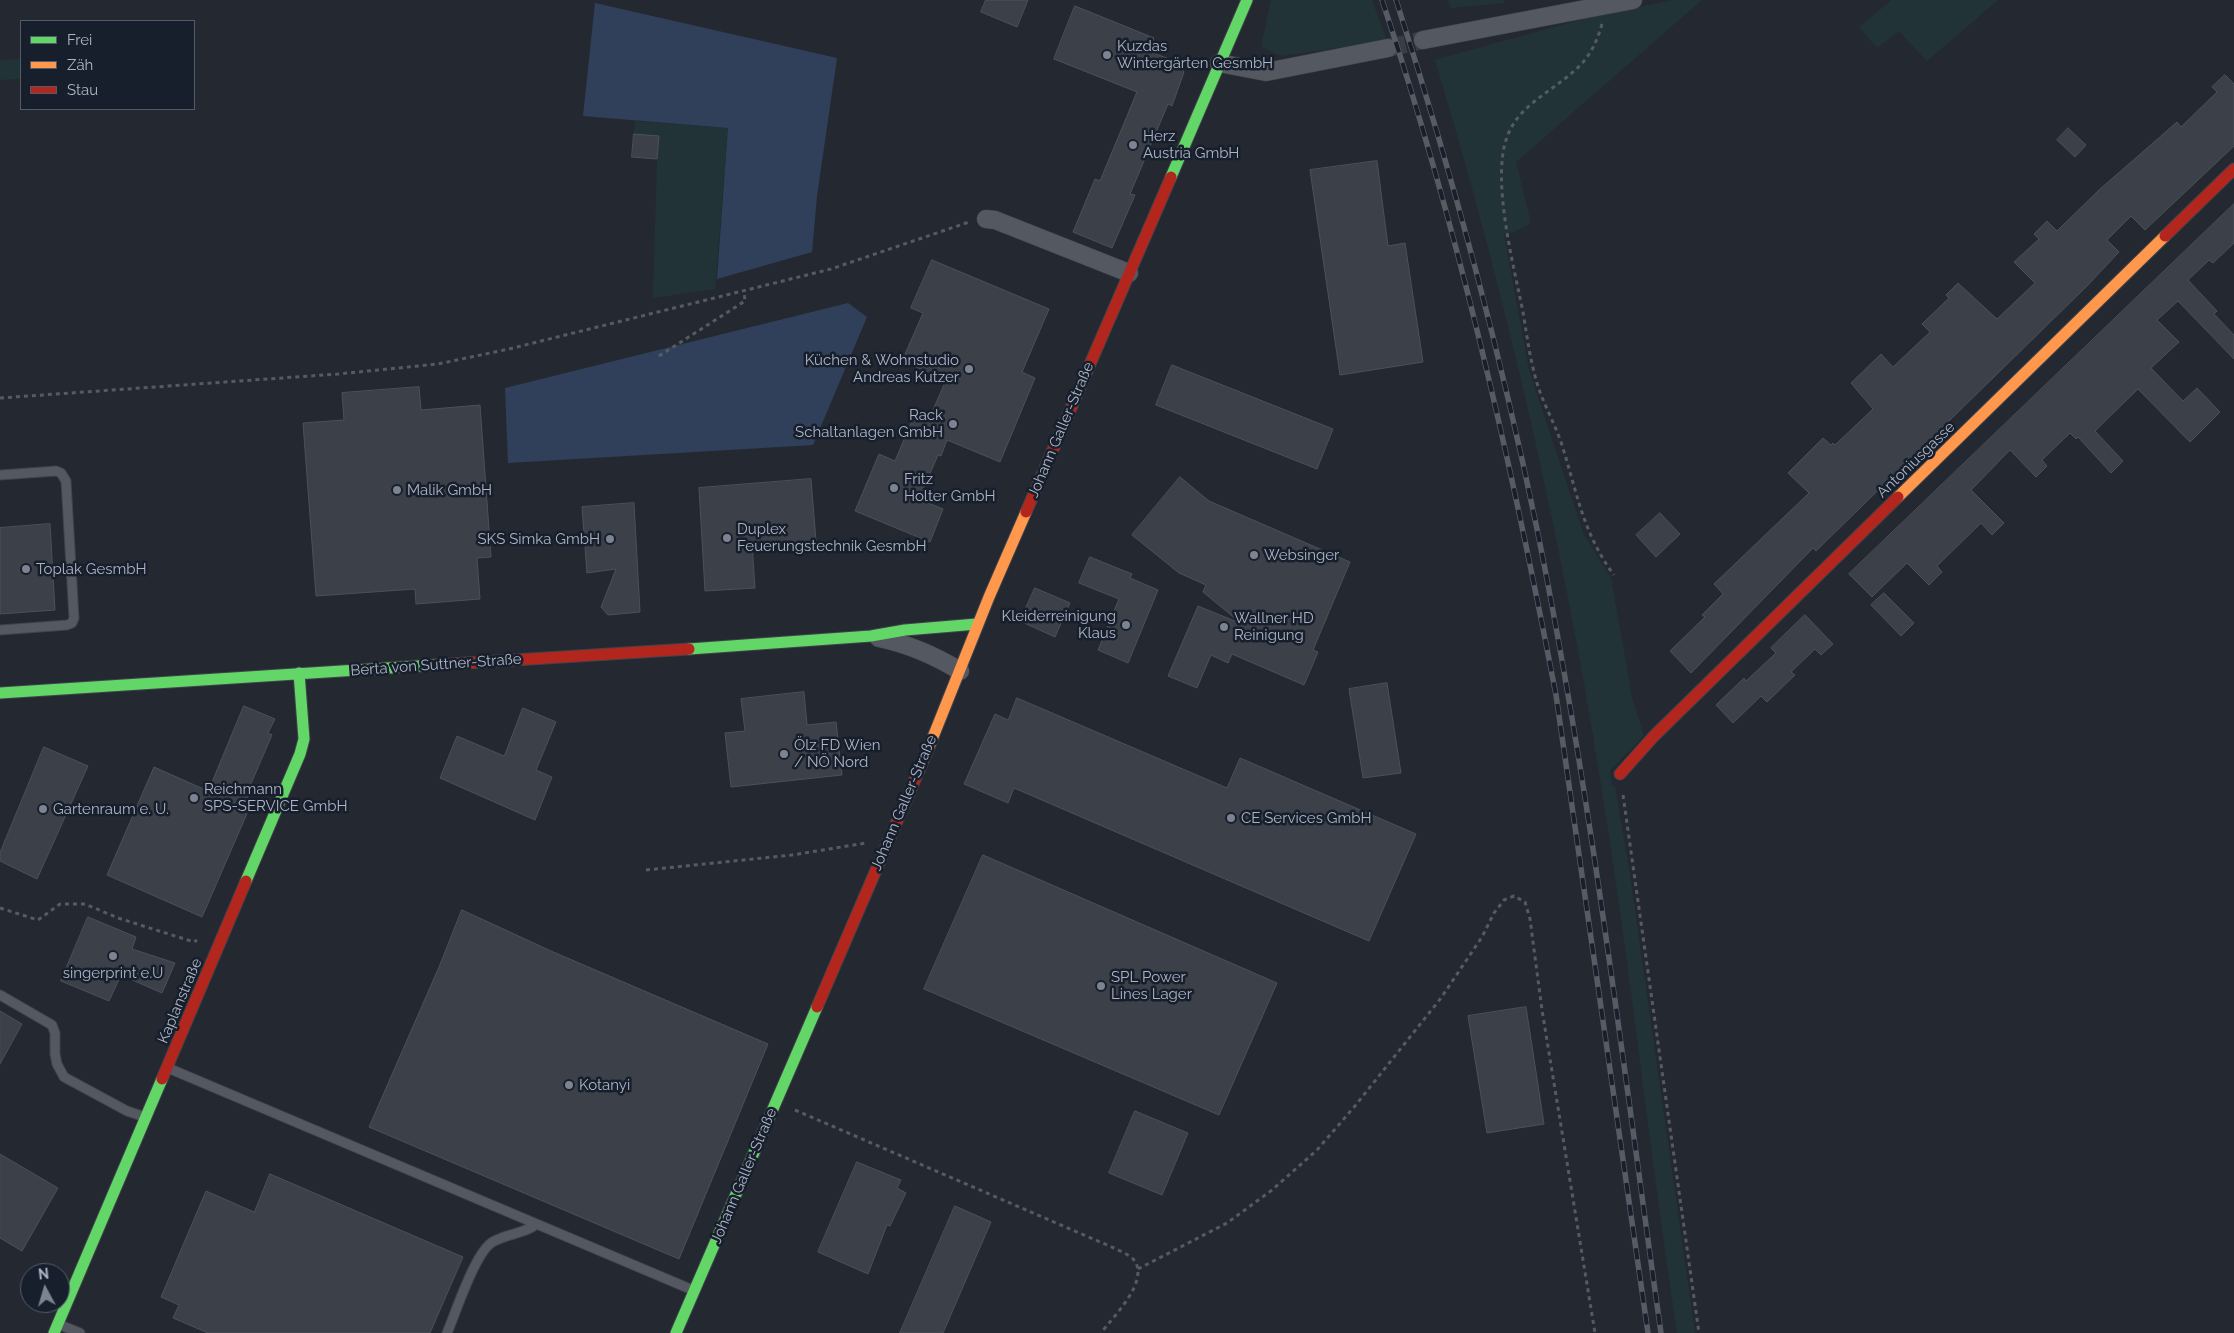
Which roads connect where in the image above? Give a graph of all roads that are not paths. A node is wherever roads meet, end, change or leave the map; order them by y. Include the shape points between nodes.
1 (1247, 0) edge
2 (1633, 0) edge
3 (1423, 40) tunnel mouth
4 (1388, 48) tunnel mouth
5 (1219, 63) junction
6 (2234, 169) edge
7 (986, 218) road end
8 (1129, 273) junction
9 (0, 475) edge
10 (977, 624) junction
11 (0, 630) edge
12 (871, 636) junction
13 (960, 671) junction
14 (299, 674) junction
15 (0, 693) edge
16 (1620, 774) road end
17 (0, 995) edge
18 (168, 1068) junction
19 (146, 1118) junction
20 (536, 1224) junction
21 (695, 1291) junction
22 (56, 1328) edge
23 (80, 1333) edge
24 (447, 1333) edge
25 (676, 1333) edge

1 - 5 street, Johann Galler-Straße
2 - 3 street
4 - 5 street via 1266,72
5 - 8 street, Johann Galler-Straße
6 - 16 street, Antoniusgasse via 1654,736
7 - 8 street
8 - 10 street, Johann Galler-Straße
9 - 11 lane via 56,471 64,476 74,618 67,625
10 - 12 street, Berta von Suttner-Straße
10 - 13 street, Johann Galler-Straße
12 - 13 street, Berta von Suttner-Straße via 899,642
12 - 14 street, Berta von Suttner-Straße
13 - 21 street, Johann Galler-Straße
14 - 15 street, Berta von Suttner-Straße
14 - 18 street, Kaplanstraße via 304,739 300,754
17 - 19 lane via 52,1025 57,1064 64,1077
18 - 19 street, Kaplanstraße
18 - 20 lane
19 - 22 street, Kaplanstraße
20 - 21 lane
20 - 24 lane via 527,1230 507,1234 490,1244 480,1255
21 - 25 street, Johann Galler-Straße
22 - 23 lane

